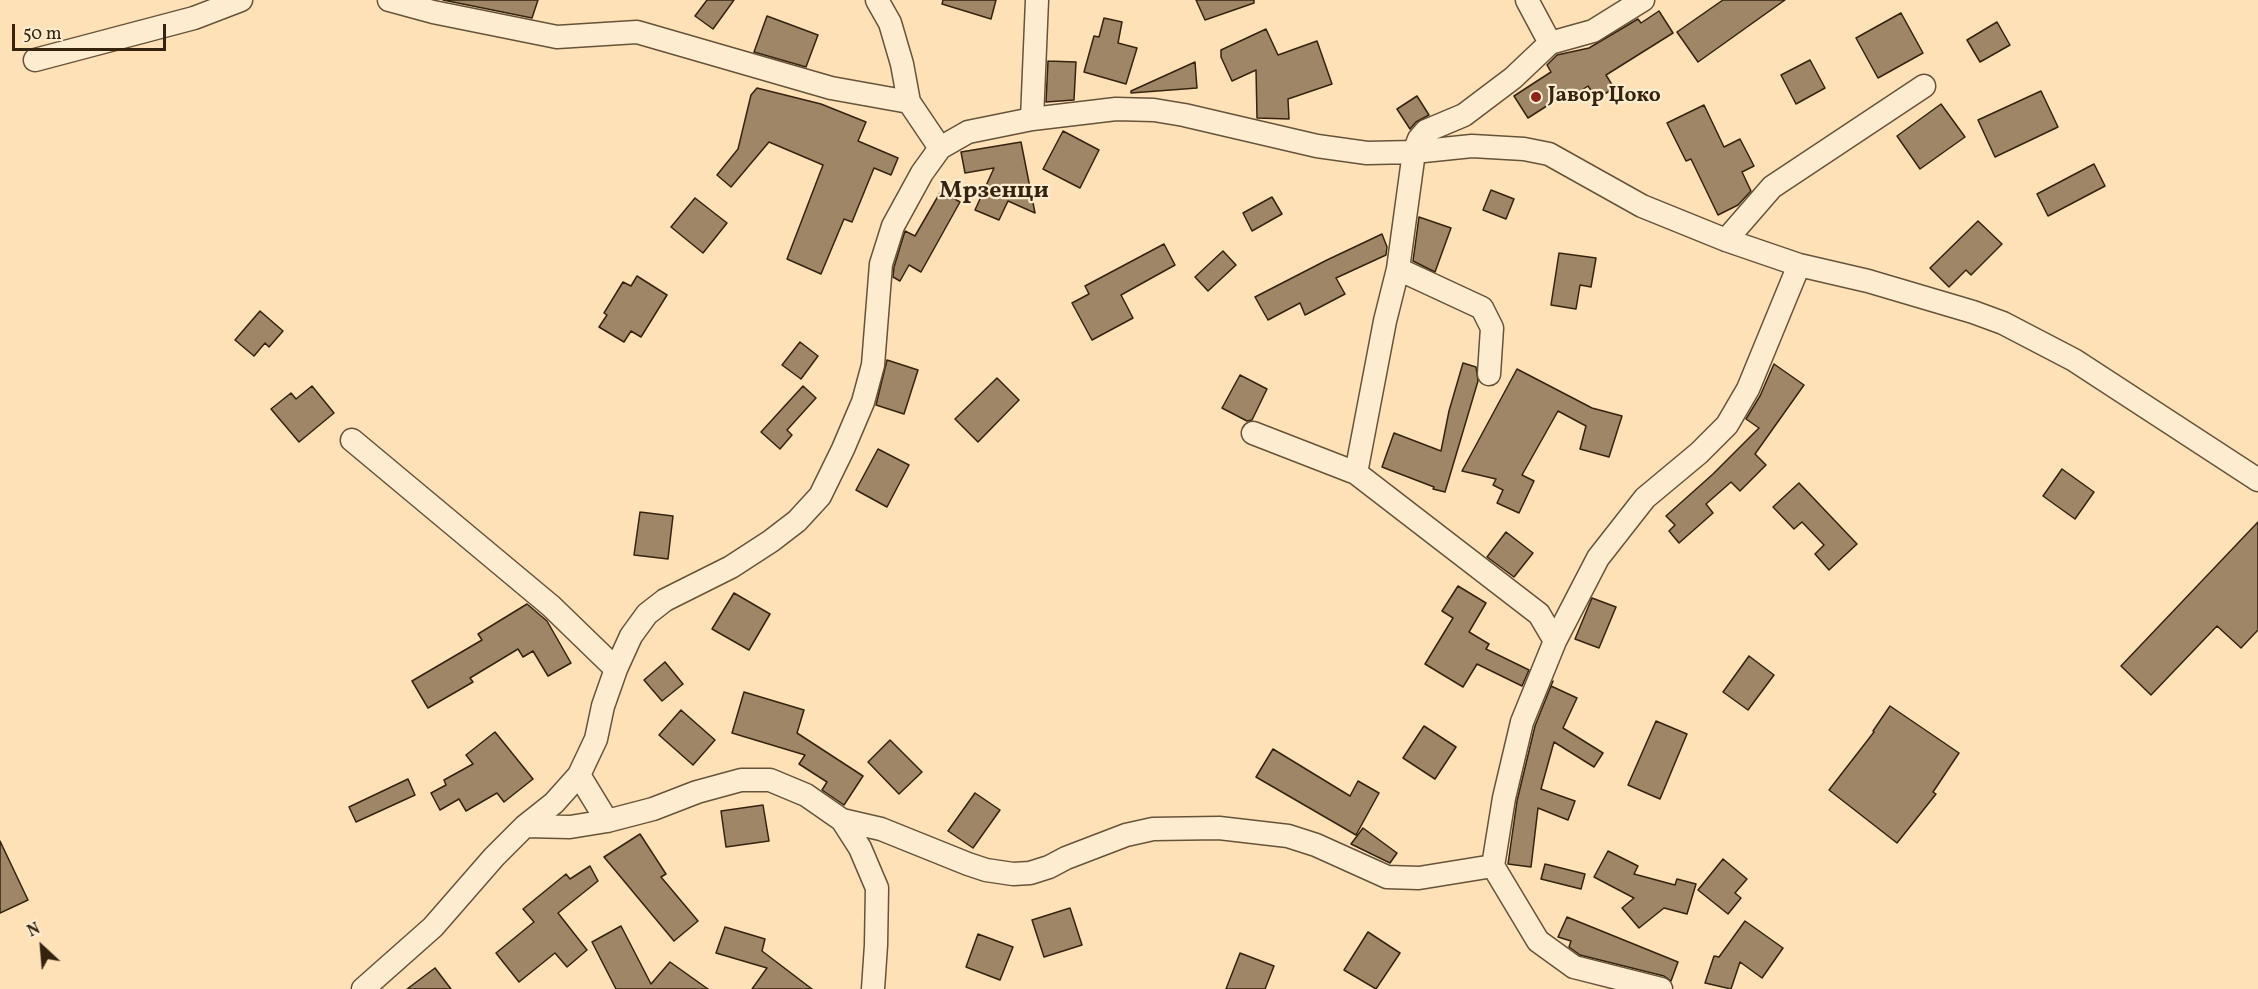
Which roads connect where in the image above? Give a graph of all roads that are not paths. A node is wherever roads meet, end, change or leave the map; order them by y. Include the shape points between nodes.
1 (241, 0) edge
2 (389, 0) edge
3 (877, 0) edge
4 (1037, 0) edge
5 (1527, 0) edge
6 (1643, 0) edge
7 (1550, 43) junction
8 (35, 60) dead end
9 (1924, 86) dead end
10 (909, 102) junction
11 (1032, 119) junction
12 (940, 148) junction
13 (1413, 152) junction
14 (1726, 240) junction
15 (1799, 265) junction
16 (1398, 269) junction
17 (1489, 374) dead end
18 (1253, 433) dead end
19 (352, 440) dead end
20 (1356, 473) junction
21 (2258, 480) edge
22 (1556, 641) junction
23 (616, 669) junction
24 (579, 775) junction
25 (842, 820) junction
26 (607, 821) junction
27 (525, 826) junction
28 (1493, 866) junction
29 (363, 989) edge
30 (873, 989) edge
31 (1661, 989) edge

1 - 8 street via 194,18
2 - 10 street via 557,37 637,32 831,88
3 - 10 street via 890,23
4 - 11 street
5 - 7 street
6 - 7 street via 1593,31
7 - 13 street via 1513,78 1464,115 1426,131
9 - 14 street via 1772,187
10 - 12 street
11 - 12 street via 968,132
11 - 13 street via 1116,109 1154,110 1317,146 1367,153
12 - 23 street via 893,226 881,264 873,365 863,402 820,496 771,541 647,614
13 - 14 street via 1472,146 1524,148 1550,154 1642,206
13 - 16 street
14 - 15 street
15 - 21 street via 1868,281 2003,323 2074,360
15 - 22 street via 1748,389 1727,425 1645,498 1598,558
16 - 17 street via 1482,308 1492,328
16 - 20 street
18 - 20 street
19 - 23 street via 551,606
20 - 22 street via 1524,601 1539,614
22 - 28 street via 1522,722
23 - 24 street via 596,739
24 - 26 street
24 - 27 street via 554,803
25 - 26 street via 787,786 770,780 741,780
25 - 28 street via 881,829 986,870 1013,874 1049,867 1126,835 1153,829 1197,828 1288,836 1387,877 1419,878
25 - 30 street via 860,848 877,888
26 - 27 street via 570,827
27 - 29 street via 433,927
28 - 31 street via 1538,941 1574,967

